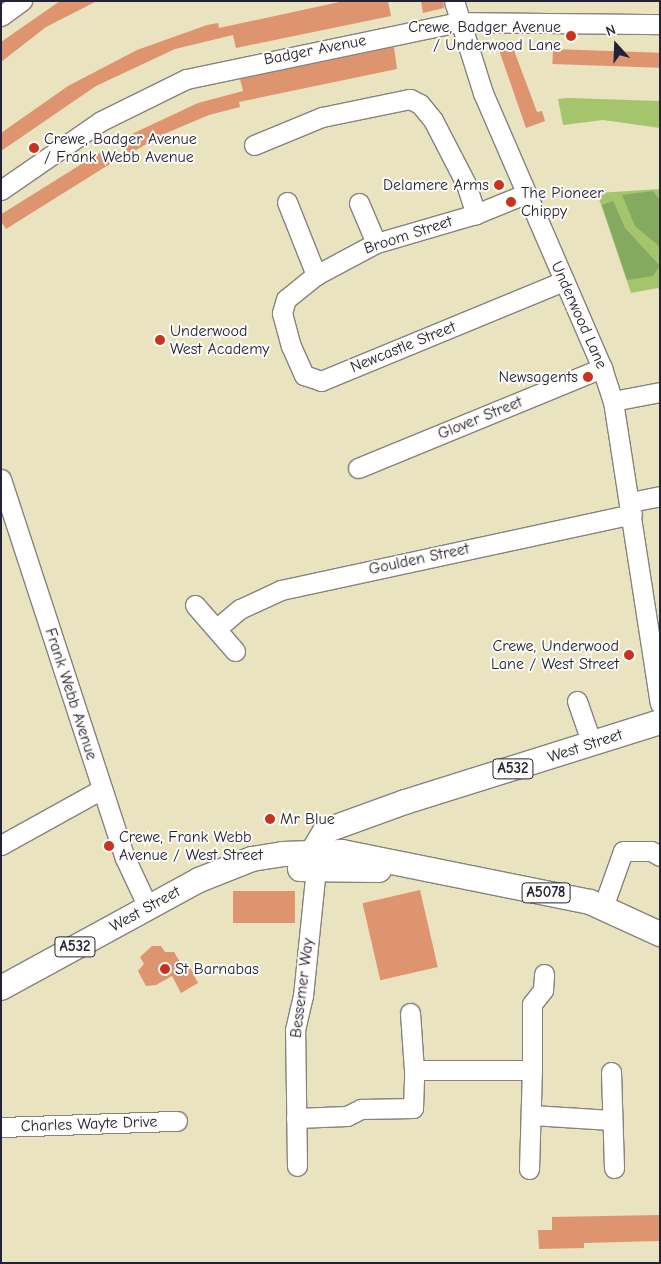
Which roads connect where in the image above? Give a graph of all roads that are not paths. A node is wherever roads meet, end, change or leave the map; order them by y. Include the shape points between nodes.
1 (22, 1) edge
2 (454, 1) edge
3 (1, 16) edge
4 (459, 22) junction
5 (660, 24) edge
6 (254, 145) dead end
7 (1, 190) edge
8 (525, 194) junction
9 (286, 202) dead end
10 (359, 203) dead end
11 (476, 214) junction
12 (376, 242) junction
13 (316, 275) junction
14 (564, 281) junction
15 (282, 313) joint
16 (602, 368) junction
17 (660, 392) edge
18 (613, 401) junction
19 (358, 468) dead end
20 (1, 479) edge
21 (660, 496) edge
22 (631, 508) junction
23 (195, 605) dead end
24 (216, 629) junction
25 (235, 651) dead end
26 (577, 701) dead end
27 (660, 703) edge
28 (660, 722) edge
29 (592, 744) junction
30 (102, 789) junction
31 (367, 816) junction
32 (1, 844) edge
33 (660, 856) edge
34 (314, 861) junction
35 (342, 861) junction
36 (148, 907) junction
37 (603, 907) junction
38 (660, 934) edge
39 (544, 974) dead end
40 (1, 988) edge
41 (410, 1013) dead end
42 (414, 1070) junction
43 (532, 1070) junction
44 (610, 1072) dead end
45 (532, 1115) junction
46 (296, 1118) junction
47 (611, 1120) junction
48 (177, 1121) dead end
49 (1, 1127) edge
50 (297, 1166) dead end
51 (614, 1168) dead end
52 (529, 1169) dead end

1 - 3 street
2 - 4 street, Underwood Lane
4 - 5 street, Badger Avenue
4 - 7 street, Badger Avenue via 186,79 101,120
4 - 8 street, Underwood Lane via 483,93
6 - 11 street via 322,117 410,99 420,104 432,120 466,184
8 - 11 street, Broom Street
8 - 14 street, Underwood Lane
9 - 13 street
10 - 12 street
11 - 12 street, Broom Street
12 - 13 street, Broom Street
13 - 15 street, Broom Street via 286,299
14 - 15 street, Newcastle Street via 321,381 304,376
14 - 16 street, Underwood Lane
16 - 18 street, Underwood Lane
16 - 19 street, Glover Street
17 - 18 street
18 - 22 street, Underwood Lane
20 - 30 street, Frank Webb Avenue
21 - 22 street, Goulden Street
22 - 24 street, Goulden Street via 281,590 240,609
22 - 27 street, Underwood Lane
23 - 24 street
24 - 25 street
26 - 29 street
28 - 29 main road, West Street / A532
29 - 31 main road, West Street / A532
30 - 32 street
30 - 36 street, Frank Webb Avenue via 125,858
31 - 34 main road, West Street / A532 via 325,831
31 - 35 main road, West Street / A532 via 350,833
33 - 37 street via 651,851 623,851
34 - 35 main road, West Street / A532
34 - 36 main road, West Street / A532 via 252,859
34 - 46 street, Bessemer Way via 303,996 295,1030
35 - 37 main road, A5078 via 426,869
36 - 40 main road, West Street / A532
37 - 38 main road, A5078
39 - 43 street via 543,990 532,1004
41 - 42 street
42 - 43 street
42 - 46 street via 414,1115 362,1109 347,1116
43 - 45 street
44 - 47 street
45 - 47 street
45 - 52 street
46 - 50 street, Bessemer Way
47 - 51 street
48 - 49 street, Charles Wayte Drive

